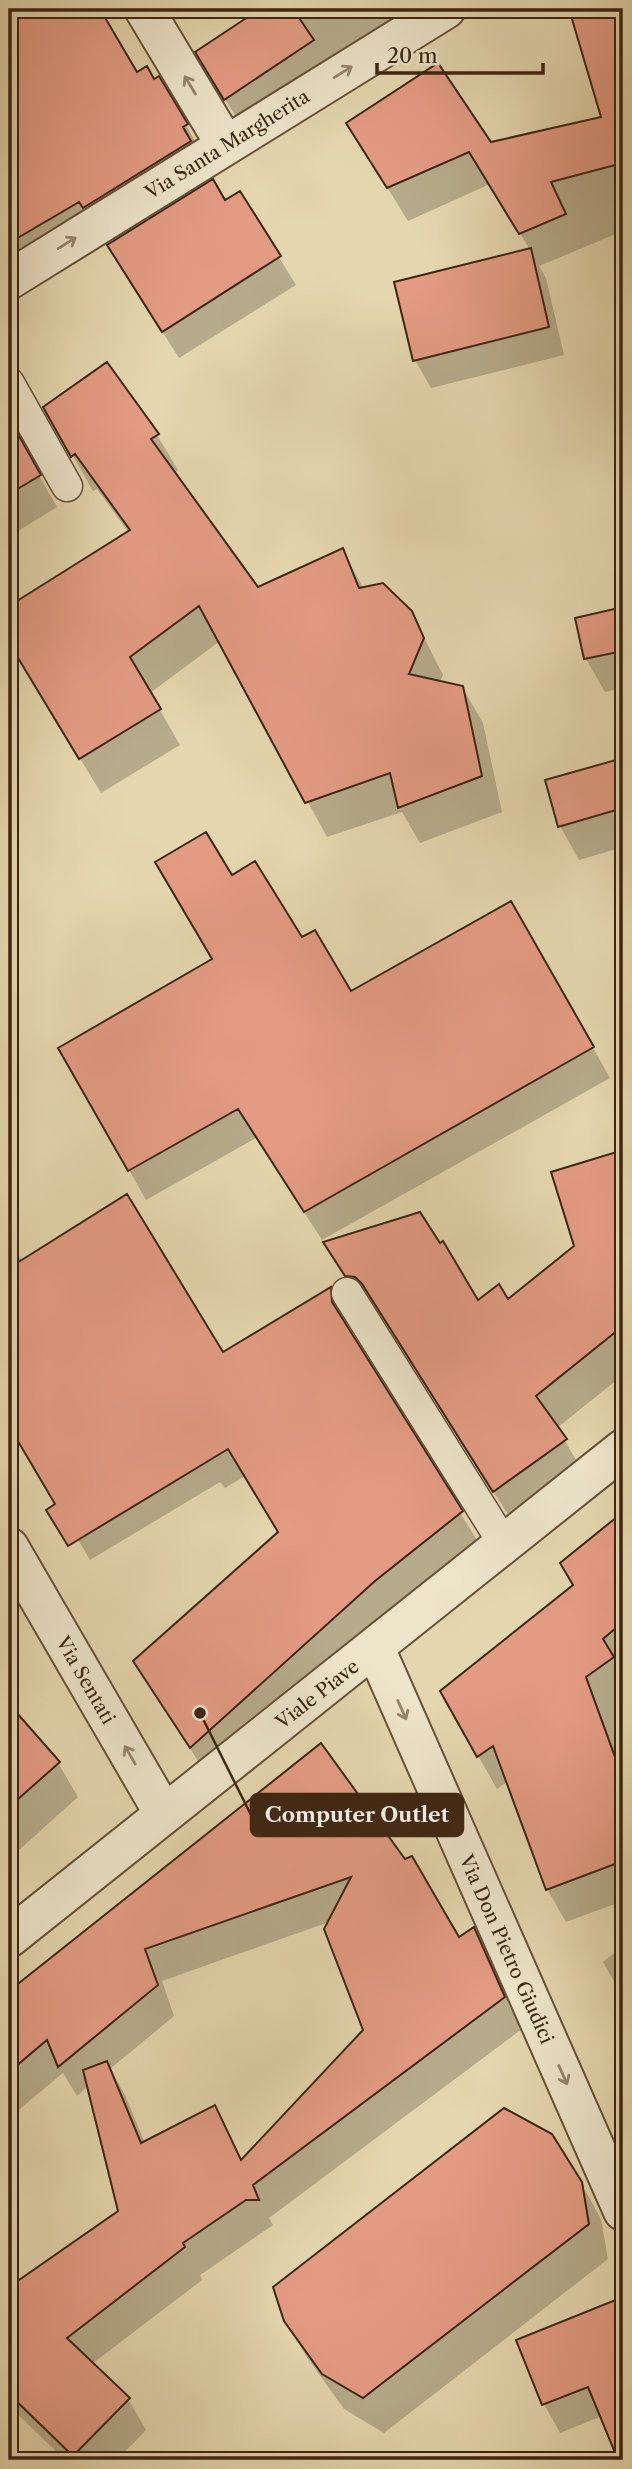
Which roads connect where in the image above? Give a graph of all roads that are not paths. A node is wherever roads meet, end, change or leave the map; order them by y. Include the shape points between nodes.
1 (144, 9) edge
2 (446, 9) edge
3 (225, 144) junction
4 (9, 280) edge
5 (9, 383) edge
6 (67, 486) dead end
7 (346, 1293) dead end
8 (623, 1449) edge
9 (505, 1544) junction
10 (9, 1547) edge
11 (375, 1648) junction
12 (164, 1814) junction
13 (9, 1937) edge
14 (623, 2211) edge

3 -> 1 street
3 -> 2 street, Via Santa Margherita
4 -> 3 street, Via Santa Margherita
5 - 6 lane
7 - 9 lane
8 - 9 street, Viale Piave
9 - 11 street, Viale Piave
12 -> 10 street, Via Sentati
11 - 12 street, Viale Piave
11 -> 14 street, Via Don Pietro Giudici
12 - 13 street, Viale Piave

